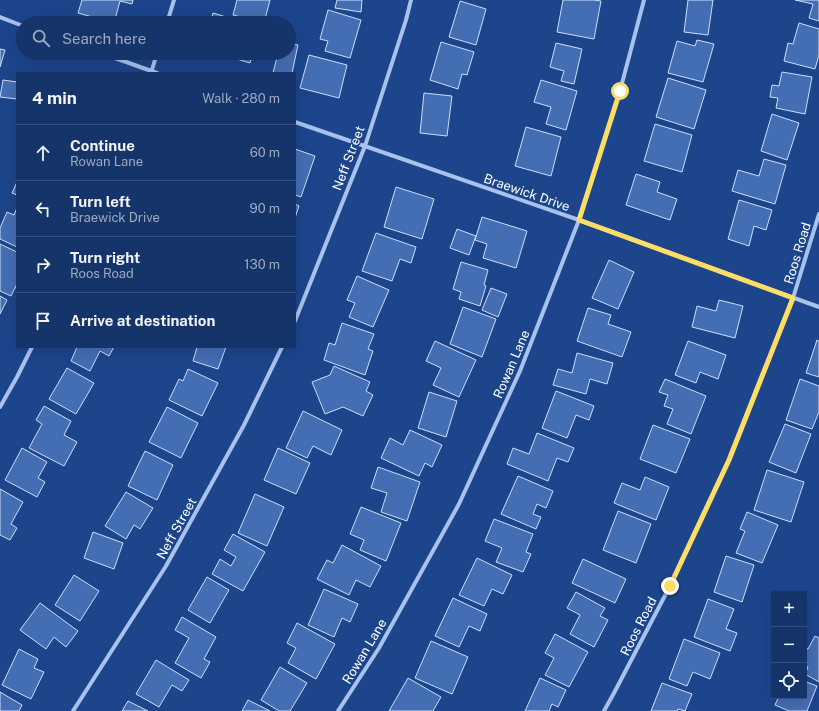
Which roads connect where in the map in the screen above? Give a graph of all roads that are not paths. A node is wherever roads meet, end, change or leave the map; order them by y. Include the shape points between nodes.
1 (174, 0) edge
2 (411, 0) edge
3 (644, 0) edge
4 (168, 16) edge
5 (0, 17) edge
6 (16, 23) edge
7 (119, 60) edge
8 (155, 60) edge
9 (152, 72) edge
10 (296, 122) edge
11 (364, 146) junction
12 (819, 214) edge
13 (579, 220) junction
14 (793, 298) junction
15 (819, 307) edge
16 (296, 318) edge
17 (32, 348) edge
18 (282, 348) edge
19 (0, 406) edge
20 (73, 711) edge
21 (338, 711) edge
22 (604, 711) edge

1 - 4 street
2 - 11 street, Neff Street
3 - 13 street, Rowan Lane via 620,91
5 - 6 street
7 - 9 street
8 - 9 street
10 - 11 street, Braewick Drive
11 - 13 street, Braewick Drive
11 - 16 street, Neff Street
12 - 14 street, Roos Road
13 - 14 street, Braewick Drive
13 - 21 street, Rowan Lane via 520,371 459,504 379,648
14 - 15 street, Braewick Drive
14 - 22 street, Roos Road via 729,460 670,586
17 - 19 street
18 - 20 street, Neff Street via 244,425 166,566

